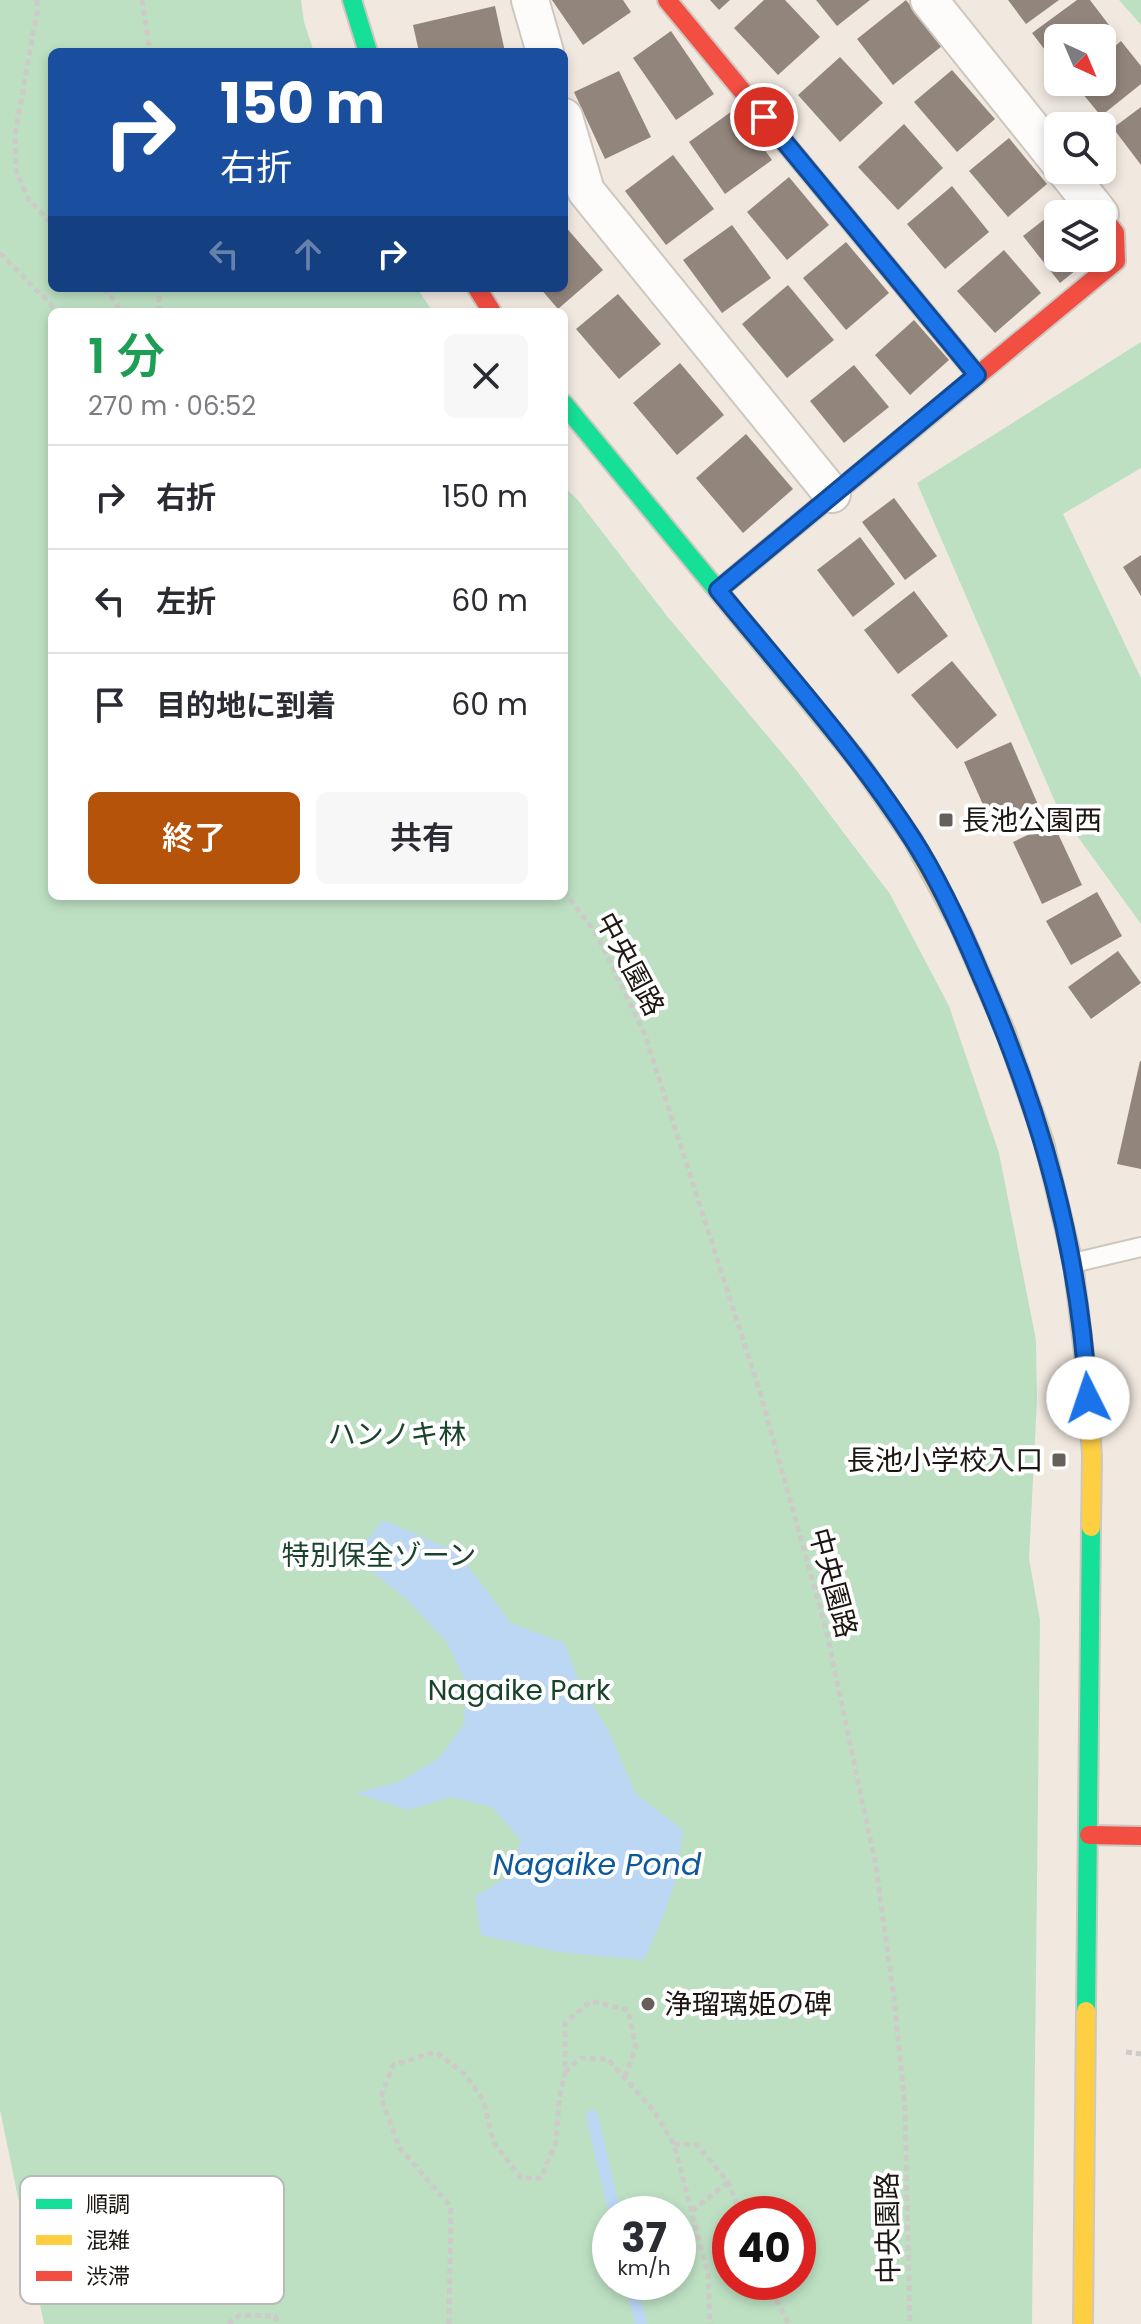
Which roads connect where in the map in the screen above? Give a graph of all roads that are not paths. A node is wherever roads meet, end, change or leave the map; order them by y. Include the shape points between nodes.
1 (352, 0) edge
2 (530, 0) edge
3 (667, 0) edge
4 (929, 0) edge
5 (367, 48) edge
6 (544, 48) edge
7 (568, 130) edge
8 (1044, 144) edge
9 (1076, 184) edge
10 (1089, 200) edge
11 (1103, 272) edge
12 (977, 375) junction
13 (568, 409) edge
14 (832, 494) junction
15 (718, 590) junction
16 (1141, 1247) edge
17 (1073, 1263) junction
18 (1089, 1835) junction
19 (1141, 1836) edge
20 (1083, 2324) edge

1 - 5 street
2 - 6 street
3 - 12 street
4 - 8 street
7 - 14 street via 586,191
9 - 10 street
11 - 12 street
12 - 14 street
13 - 15 street
14 - 15 street
15 - 17 street via 859,762 913,840 960,927 1006,1033 1044,1142
16 - 17 lane
17 - 18 street via 1092,1455
18 - 19 street
18 - 20 street

